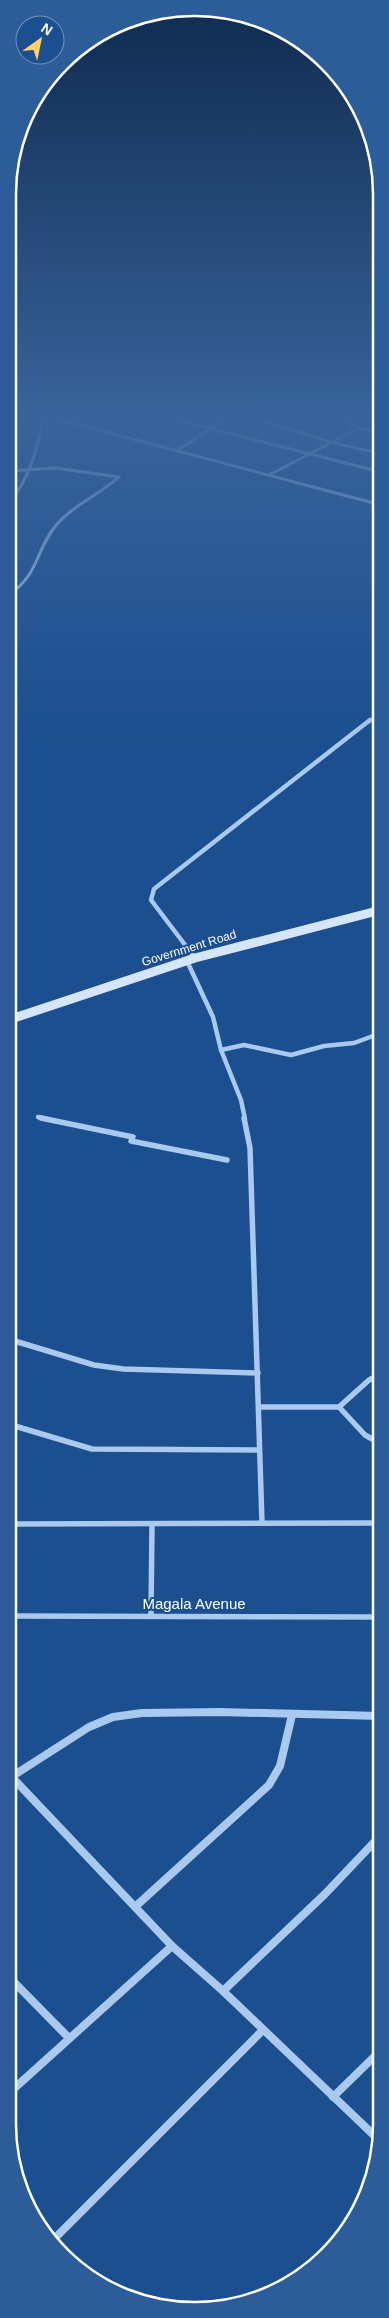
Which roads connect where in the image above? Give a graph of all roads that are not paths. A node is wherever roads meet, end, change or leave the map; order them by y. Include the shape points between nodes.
1 (55, 525) edge
2 (16, 590) edge
3 (373, 718) edge
4 (373, 912) edge
5 (191, 959) junction
6 (16, 1017) edge
7 (373, 1037) edge
8 (221, 1050) junction
9 (38, 1117) dead end
10 (227, 1160) dead end
11 (16, 1341) edge
12 (258, 1373) junction
13 (373, 1378) edge
14 (259, 1407) junction
15 (339, 1407) junction
16 (16, 1426) edge
17 (373, 1440) edge
18 (259, 1450) junction
19 (262, 1523) junction
20 (373, 1523) edge
21 (16, 1524) edge
22 (152, 1525) junction
23 (151, 1615) junction
24 (16, 1616) edge
25 (373, 1617) edge
26 (292, 1715) junction
27 (373, 1716) edge
28 (16, 1771) edge
29 (16, 1782) edge
30 (373, 1843) edge
31 (136, 1906) junction
32 (172, 1946) junction
33 (16, 1984) edge
34 (223, 1991) junction
35 (263, 2030) junction
36 (70, 2038) junction
37 (373, 2058) edge
38 (16, 2087) edge
39 (333, 2097) junction
40 (372, 2134) edge
41 (56, 2236) edge

1 - 2 street via 29,580
3 - 5 street via 154,889 151,900
4 - 5 street, Government Road
5 - 6 street, Government Road
5 - 8 street via 213,1017
7 - 8 street via 284,1055 244,1044
8 - 12 street via 241,1100 250,1148
9 - 10 street
11 - 12 street via 94,1365 123,1369
12 - 14 street
13 - 15 street
14 - 15 street
14 - 18 street
15 - 17 street
16 - 18 street via 92,1449
18 - 19 street
19 - 20 street
19 - 22 street
21 - 22 street
22 - 23 street
23 - 24 street, Magala Avenue
23 - 25 street, Magala Avenue
26 - 27 street
26 - 28 street via 142,1713 113,1718 89,1727
26 - 31 street via 280,1766 269,1785
29 - 31 street
30 - 34 street
31 - 32 street
32 - 34 street
32 - 36 street
33 - 36 street
34 - 35 street
35 - 39 street
35 - 41 street
36 - 38 street
37 - 39 street
39 - 40 street

